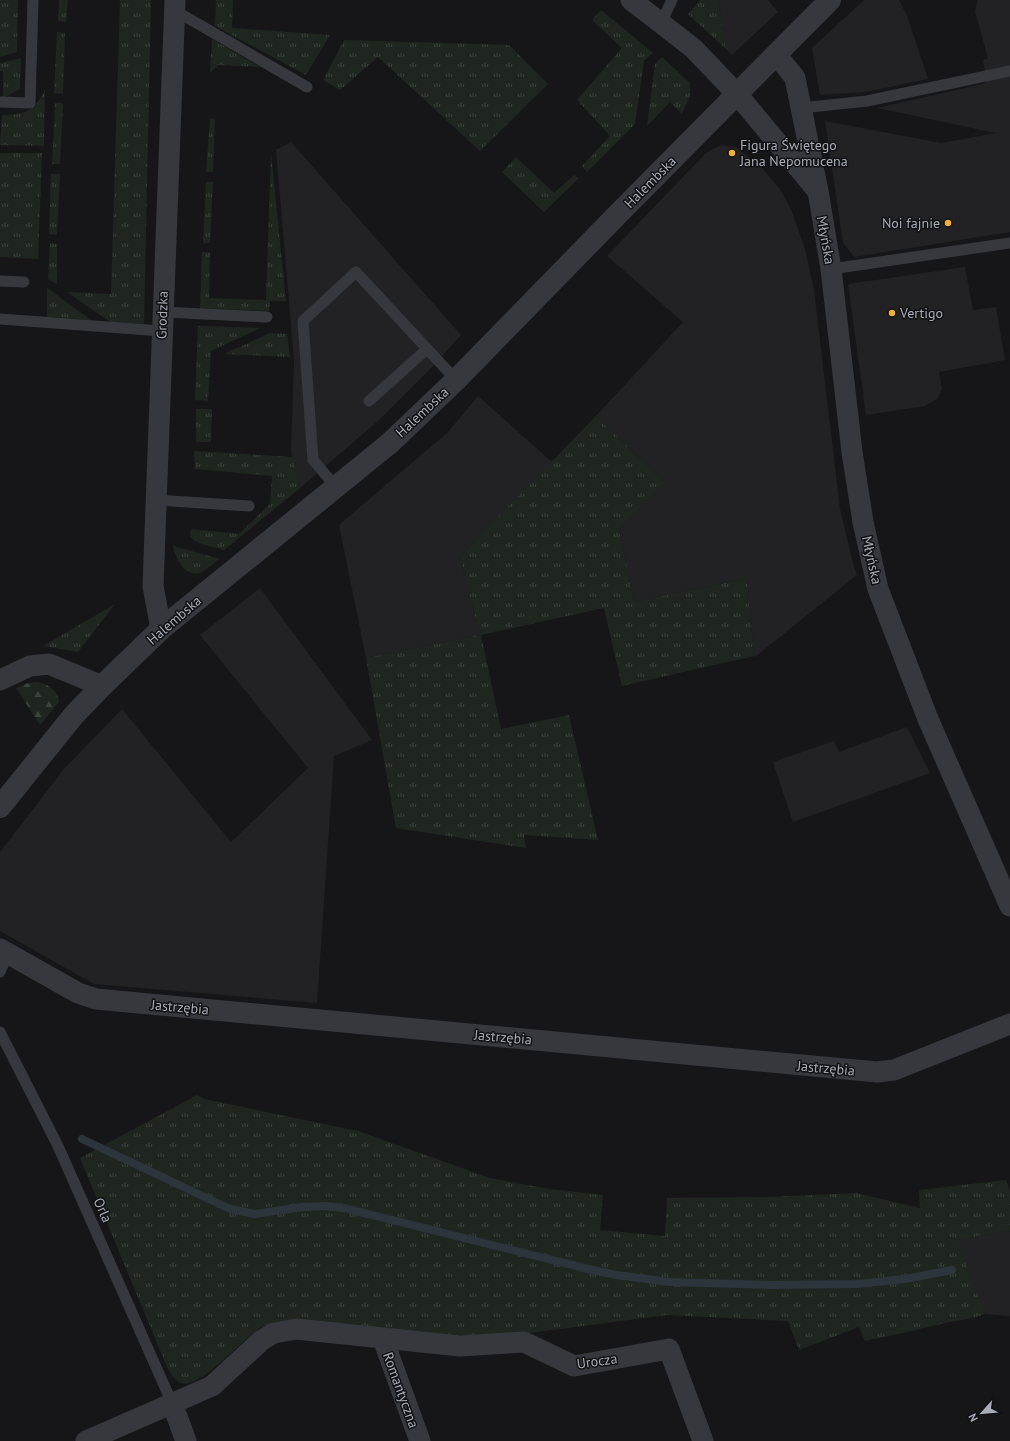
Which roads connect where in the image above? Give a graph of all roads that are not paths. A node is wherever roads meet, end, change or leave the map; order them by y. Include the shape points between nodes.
1 (33, 0) edge
2 (631, 0) edge
3 (672, 0) edge
4 (830, 0) edge
5 (175, 5) edge
6 (661, 22) junction
7 (776, 54) junction
8 (1010, 71) edge
9 (307, 87) dead end
10 (737, 94) junction
11 (0, 102) edge
12 (801, 108) junction
13 (818, 191) junction
14 (1010, 243) edge
15 (831, 269) junction
16 (0, 281) edge
17 (24, 282) dead end
18 (267, 317) dead end
19 (0, 319) edge
20 (162, 322) junction
21 (427, 348) junction
22 (456, 380) junction
23 (369, 401) dead end
24 (336, 487) junction
25 (155, 500) junction
26 (249, 506) dead end
27 (161, 629) junction
28 (0, 680) edge
29 (102, 686) junction
30 (0, 807) edge
31 (1010, 906) edge
32 (3, 958) edge
33 (1010, 1024) edge
34 (0, 1032) edge
35 (383, 1339) junction
36 (172, 1403) junction
37 (86, 1441) edge
38 (186, 1441) edge
39 (420, 1441) edge
40 (703, 1441) edge

1 - 11 lane via 30,103
2 - 6 street
3 - 6 lane
4 - 7 street, Halembska
5 - 9 lane
5 - 20 street, Grodzka
6 - 10 street via 693,48
7 - 10 street, Halembska
7 - 12 street, Młyńska via 794,78
8 - 12 lane via 867,101
10 - 13 street
10 - 22 street, Halembska
12 - 13 street, Młyńska
13 - 15 street, Młyńska
14 - 15 lane
15 - 31 street, Młyńska via 852,452 863,522 878,589 928,719
16 - 17 lane
18 - 20 lane
19 - 20 lane
20 - 25 street, Grodzka
21 - 22 lane
21 - 23 lane
21 - 24 lane via 356,272 303,321 313,460
22 - 24 street, Halembska via 390,443
24 - 27 street, Halembska
25 - 26 lane
25 - 27 street, Grodzka via 152,586
27 - 29 street, Halembska
28 - 29 street via 30,666 49,664
29 - 30 street, Halembska via 74,715
32 - 33 street, Jastrzębia via 96,999 877,1072 894,1070
34 - 36 lane, Orla via 58,1146
35 - 36 street via 296,1329 274,1333 262,1340 212,1386
35 - 39 street, Romantyczna
35 - 40 street, Urocza via 460,1346 524,1342 574,1366 669,1349
36 - 37 street
36 - 38 street

